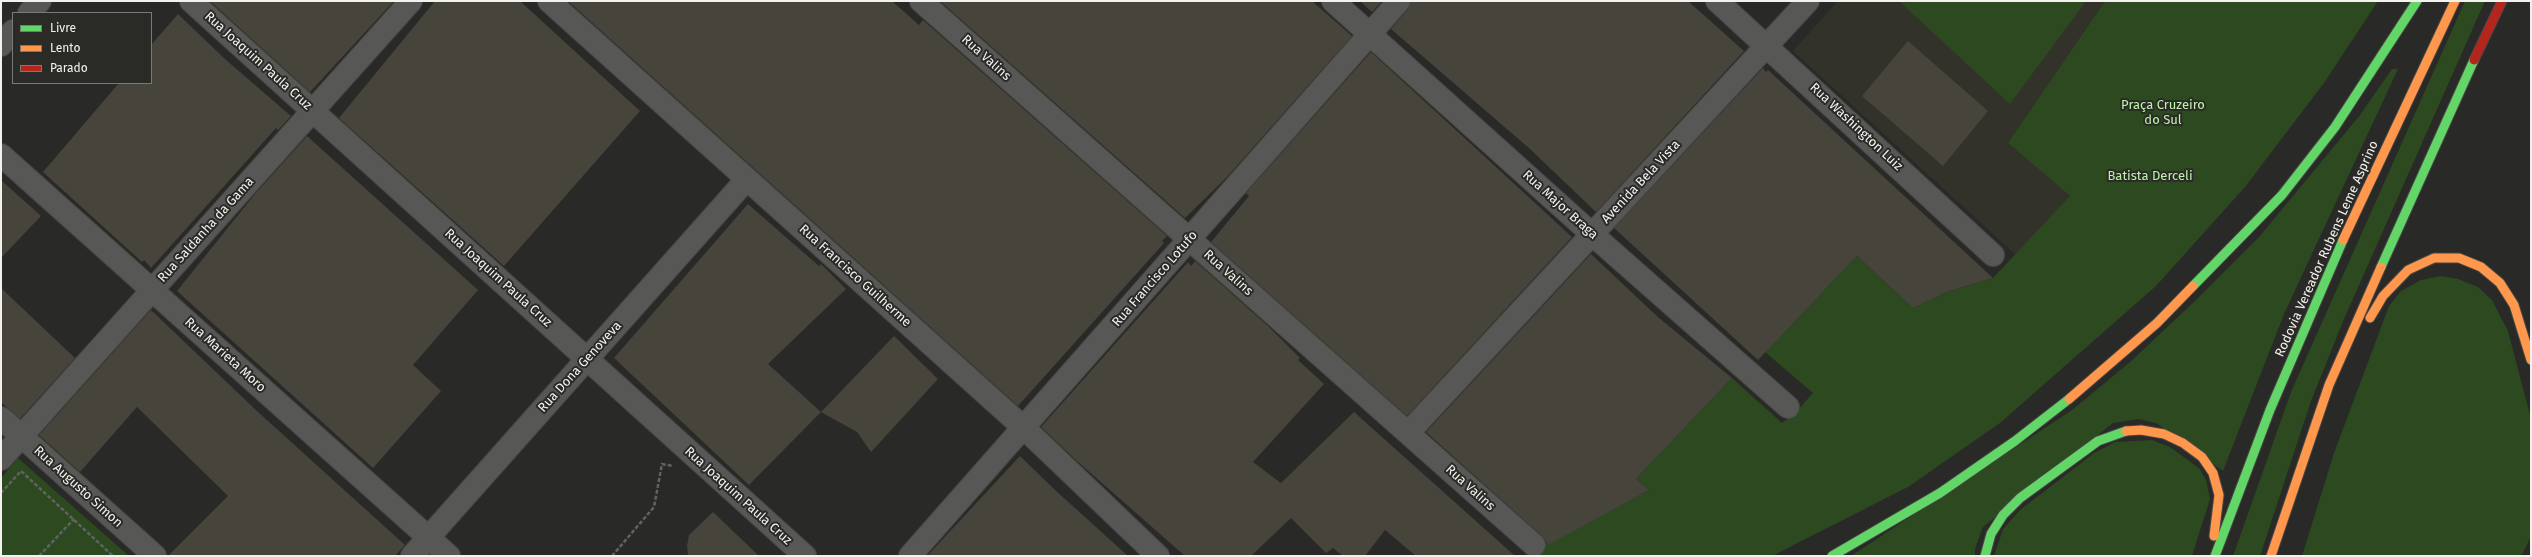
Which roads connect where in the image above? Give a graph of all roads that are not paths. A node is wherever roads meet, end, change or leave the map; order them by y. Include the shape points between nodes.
1 (40, 1) edge
2 (191, 1) edge
3 (411, 1) edge
4 (549, 1) edge
5 (921, 1) edge
6 (1334, 1) edge
7 (1399, 1) edge
8 (1717, 1) edge
9 (1808, 1) edge
10 (2417, 1) edge
11 (2455, 1) edge
12 (2502, 1) edge
13 (30, 12) edge
14 (12, 32) edge
15 (1370, 33) junction
16 (1, 45) edge
17 (1767, 45) junction
18 (313, 111) junction
19 (1, 155) edge
20 (747, 179) junction
21 (1593, 235) junction
22 (1190, 239) junction
23 (1993, 254) dead end
24 (152, 290) junction
25 (587, 359) junction
26 (2531, 360) edge
27 (2329, 385) junction
28 (1788, 406) dead end
29 (1, 418) edge
30 (1024, 428) junction
31 (1408, 433) junction
32 (21, 436) junction
33 (1, 459) edge
34 (429, 538) junction
35 (1534, 545) dead end
36 (155, 556) edge
37 (412, 556) edge
38 (449, 556) edge
39 (805, 556) edge
40 (910, 556) edge
41 (1158, 556) edge
42 (1832, 556) edge
43 (1985, 556) edge
44 (2211, 556) edge
45 (2215, 556) edge
46 (2271, 556) edge

1 - 13 street
2 - 18 street, Rua Joaquim Paula Cruz
3 - 18 street, Rua Saldanha da Gama
4 - 20 street, Rua Francisco Guilherme
5 - 22 street, Rua Valins
6 - 15 street, Rua Major Braga
7 - 15 street, Rua Francisco Lotufo
8 - 17 street, Rua Washington Luiz
9 - 17 street, Avenida Bela Vista
10 - 42 highway via 2336,127 2282,195 2157,324 2087,385 2015,441 1940,493
11 - 45 highway, Rodovia Vereador Rubens Leme Asprino via 2327,274 2270,410
12 - 27 highway via 2437,139
14 - 16 street
15 - 21 street, Rua Major Braga
15 - 22 street, Rua Francisco Lotufo
17 - 21 street, Avenida Bela Vista
17 - 23 street, Rua Washington Luiz
18 - 24 street, Rua Saldanha da Gama
18 - 25 street, Rua Joaquim Paula Cruz
19 - 24 street, Rua Marieta Moro
20 - 25 street, Rua Dona Genoveva
20 - 30 street, Rua Francisco Guilherme
21 - 28 street, Rua Major Braga
21 - 31 street, Avenida Bela Vista
22 - 30 street, Rua Francisco Lotufo
22 - 31 street, Rua Valins
24 - 32 street, Rua Saldanha da Gama
24 - 34 street, Rua Marieta Moro
25 - 34 street, Rua Dona Genoveva
25 - 39 street, Rua Joaquim Paula Cruz
26 - 27 highway via 2514,304 2500,283 2481,267 2459,258 2434,258 2408,270 2383,296
27 - 46 highway
29 - 32 street, Rua Augusto Simon
30 - 40 street, Rua Francisco Lotufo
30 - 41 street, Rua Francisco Guilherme
31 - 35 street, Rua Valins
32 - 33 street, Rua Saldanha da Gama
32 - 36 street, Rua Augusto Simon
34 - 37 street, Rua Dona Genoveva
34 - 38 street, Rua Marieta Moro
43 - 44 highway via 1991,534 2003,515 2020,498 2098,441 2119,432 2141,430 2164,434 2183,443 2202,456 2213,473 2218,495

